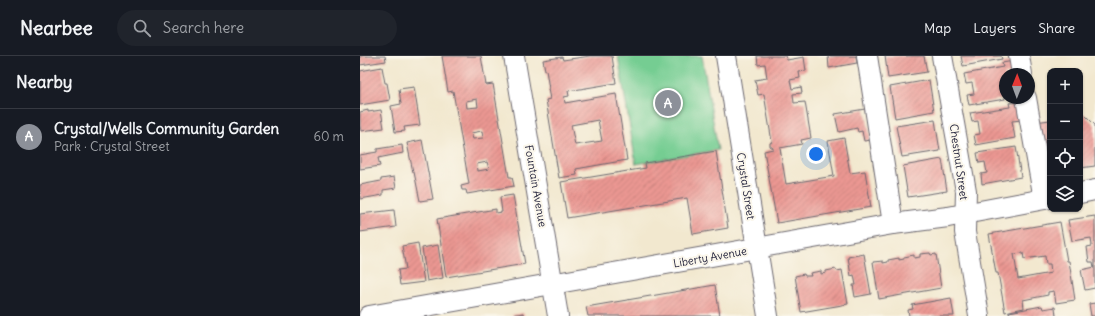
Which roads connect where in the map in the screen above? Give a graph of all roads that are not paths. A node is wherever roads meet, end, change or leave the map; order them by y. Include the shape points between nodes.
1 (514, 56) edge
2 (726, 56) edge
3 (867, 56) edge
4 (942, 56) edge
5 (1019, 56) edge
6 (1021, 68) edge
7 (1027, 104) edge
8 (1095, 190) edge
9 (1083, 192) edge
10 (1047, 199) edge
11 (965, 213) junction
12 (893, 224) junction
13 (757, 249) junction
14 (553, 284) junction
15 (369, 316) edge
16 (558, 316) edge
17 (768, 316) edge
18 (979, 316) edge

1 - 14 street, Fountain Avenue
2 - 13 street, Crystal Street
3 - 12 street
4 - 11 street, Chestnut Street via 966,191
5 - 6 street
7 - 10 street
8 - 9 street
10 - 11 street, Liberty Avenue
11 - 12 street, Liberty Avenue
11 - 18 street, Chestnut Street via 964,232
12 - 13 street, Liberty Avenue
13 - 14 street, Liberty Avenue
13 - 17 street, Crystal Street
14 - 15 street, Liberty Avenue
14 - 16 street, Fountain Avenue

